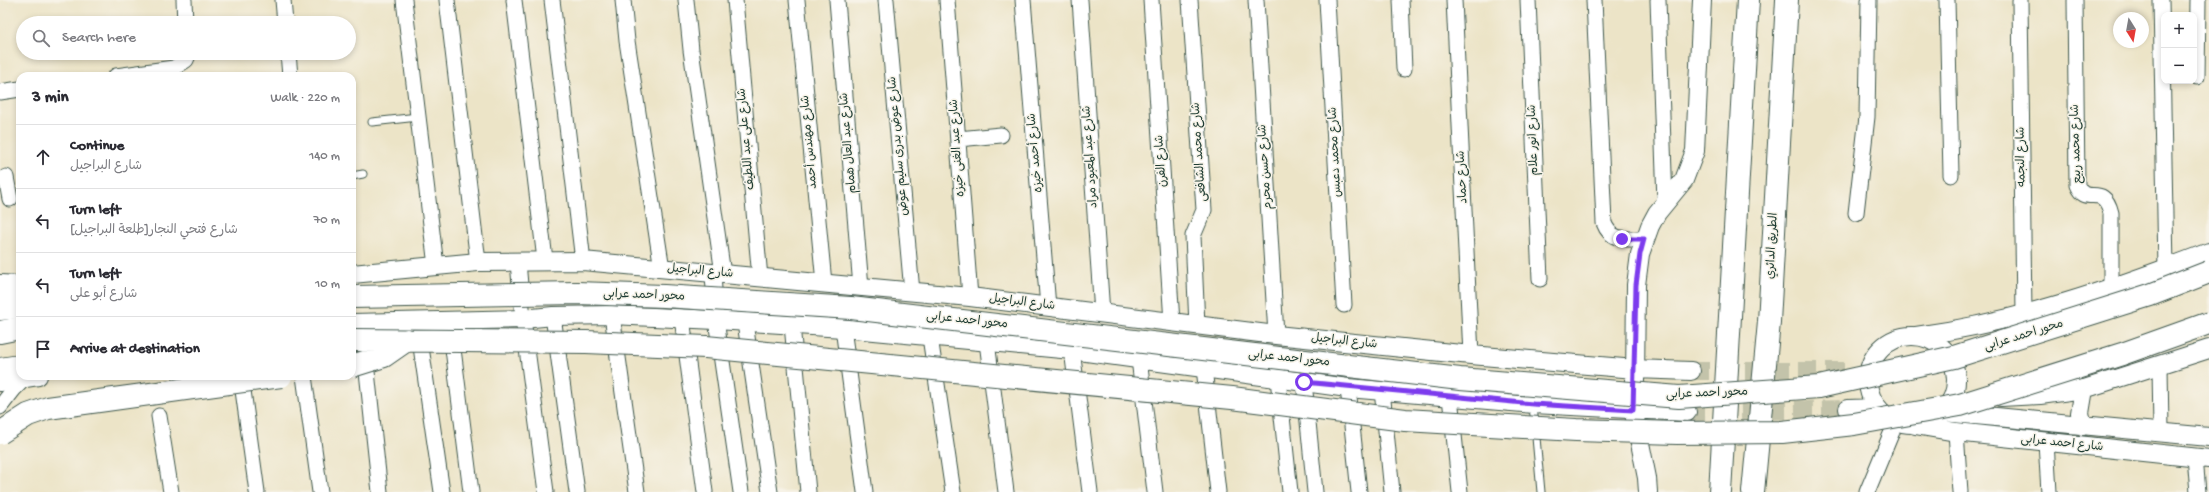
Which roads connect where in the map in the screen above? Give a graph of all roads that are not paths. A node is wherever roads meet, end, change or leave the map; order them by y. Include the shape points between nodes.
1 (184, 0) edge
2 (283, 0) edge
3 (404, 0) edge
4 (446, 0) edge
5 (514, 0) edge
6 (552, 0) edge
7 (623, 0) edge
8 (686, 0) edge
9 (735, 0) edge
10 (797, 0) edge
11 (837, 0) edge
12 (886, 0) edge
13 (947, 0) edge
14 (1023, 0) edge
15 (1080, 0) edge
16 (1151, 0) edge
17 (1190, 0) edge
18 (1256, 0) edge
19 (1327, 0) edge
20 (1401, 0) edge
21 (1454, 0) edge
22 (1528, 0) edge
23 (1594, 0) edge
24 (1658, 0) edge
25 (1702, 0) edge
26 (1748, 0) edge
27 (1787, 0) edge
28 (1869, 0) edge
29 (1947, 0) edge
30 (2020, 0) edge
31 (2075, 0) edge
32 (2161, 0) edge
33 (2198, 0) edge
34 (185, 16) edge
35 (284, 16) edge
36 (186, 60) edge
37 (289, 60) edge
38 (1404, 69) dead end
39 (145, 72) edge
40 (290, 72) edge
41 (2198, 77) dead end
42 (16, 90) edge
43 (0, 92) edge
44 (418, 117) junction
45 (372, 122) dead end
46 (1001, 135) dead end
47 (958, 139) junction
48 (363, 174) dead end
49 (356, 175) edge
50 (1951, 175) dead end
51 (9, 177) edge
52 (10, 199) edge
53 (1665, 202) junction
54 (1856, 213) dead end
55 (1644, 239) junction
56 (2209, 252) edge
57 (545, 260) junction
58 (478, 262) junction
59 (518, 262) junction
60 (584, 262) junction
61 (436, 266) junction
62 (662, 268) junction
63 (2166, 269) junction
64 (2209, 272) edge
65 (356, 274) edge
66 (718, 274) junction
67 (760, 278) junction
68 (1540, 279) dead end
69 (824, 283) junction
70 (0, 284) edge
71 (16, 285) edge
72 (861, 287) junction
73 (2111, 289) junction
74 (912, 292) junction
75 (16, 296) edge
76 (0, 297) edge
77 (356, 297) edge
78 (970, 297) junction
79 (1344, 305) dead end
80 (1048, 307) junction
81 (16, 309) edge
82 (0, 311) edge
83 (1102, 313) junction
84 (2024, 314) junction
85 (612, 315) junction
86 (553, 316) junction
87 (682, 318) junction
88 (523, 319) junction
89 (449, 320) junction
90 (716, 320) junction
91 (418, 321) junction
92 (1172, 322) junction
93 (2209, 322) edge
94 (745, 323) junction
95 (792, 325) junction
96 (1197, 325) junction
97 (843, 328) junction
98 (16, 329) edge
99 (356, 329) edge
100 (356, 329) edge
101 (0, 332) edge
102 (1276, 335) junction
103 (356, 336) edge
104 (1916, 336) junction
105 (16, 337) edge
106 (930, 337) junction
107 (0, 338) edge
108 (407, 340) junction
109 (987, 342) junction
110 (2209, 349) edge
111 (1072, 350) junction
112 (1471, 355) junction
113 (1139, 359) junction
114 (356, 365) edge
115 (2160, 366) junction
116 (0, 368) edge
117 (1204, 368) junction
118 (1635, 369) junction
119 (16, 371) edge
120 (1691, 371) tunnel mouth
121 (1847, 371) tunnel mouth
122 (1868, 371) junction
123 (16, 377) edge
124 (1278, 379) junction
125 (22, 380) edge
126 (242, 380) edge
127 (252, 380) edge
128 (305, 380) edge
129 (0, 382) edge
130 (1304, 382) junction
131 (1348, 388) junction
132 (2084, 389) junction
133 (1382, 390) junction
134 (1450, 397) junction
135 (1533, 404) junction
136 (1947, 406) junction
137 (0, 407) edge
138 (1877, 408) junction
139 (1848, 409) tunnel mouth
140 (1633, 410) junction
141 (1687, 412) tunnel mouth
142 (159, 416) dead end
143 (1896, 422) junction
144 (1915, 425) junction
145 (2083, 426) junction
146 (2161, 431) junction
147 (1956, 432) junction
148 (0, 433) edge
149 (2209, 437) edge
150 (2046, 442) junction
151 (2202, 458) edge
152 (171, 492) edge
153 (257, 492) edge
154 (320, 492) edge
155 (380, 492) edge
156 (442, 492) edge
157 (471, 492) edge
158 (546, 492) edge
159 (578, 492) edge
160 (637, 492) edge
161 (705, 492) edge
162 (740, 492) edge
163 (770, 492) edge
164 (808, 492) edge
165 (865, 492) edge
166 (952, 492) edge
167 (1006, 492) edge
168 (1090, 492) edge
169 (1155, 492) edge
170 (1218, 492) edge
171 (1290, 492) edge
172 (1315, 492) edge
173 (1359, 492) edge
174 (1392, 492) edge
175 (1460, 492) edge
176 (1541, 492) edge
177 (1648, 492) edge
178 (1720, 492) edge
179 (1753, 492) edge
180 (1867, 492) edge
181 (1960, 492) edge
182 (2049, 492) edge
183 (2198, 492) edge

1 - 34 street
2 - 35 street
3 - 44 street
4 - 58 street
5 - 57 street
6 - 60 street
7 - 62 street
8 - 66 street
9 - 67 street, شارع على عبد اللطيف
10 - 69 street, شارع مهندس أحمد
11 - 72 street, شارع عبد العال همام
12 - 74 street, شارع عوض بدرى سليم عوض
13 - 47 street, شارع عبد الغنى خيزه
14 - 80 street, شارع أحمد خيزه
15 - 83 street, شارع عبد المعبود مراد
16 - 92 street, شارع الفرن
17 - 96 street, شارع محمد الشافعى via 1204,210 1193,236
18 - 102 street, شارع حسن محرم
19 - 79 street, شارع محمد دعبس
20 - 38 street
21 - 112 street, شارع حماد
22 - 68 street, شارع انور علام
23 - 55 street via 1604,223 1616,238
24 - 53 street
25 - 53 street via 1695,151 1684,180
26 - 178 highway
27 - 179 highway, الطريق الدائري via 1769,322
28 - 54 street via 1867,117
29 - 50 street
30 - 84 street, شارع النجمه
31 - 73 street, شارع محمد ربيع via 2077,185 2079,192 2084,195 2101,196 2108,202
32 - 63 street
33 - 41 street
36 - 39 street via 174,68
37 - 40 street
42 - 43 street
44 - 45 lane
44 - 61 street
46 - 47 street
47 - 78 street, شارع عبد الغنى خيزه
48 - 49 lane
51 - 52 street
53 - 55 street
55 - 118 street via 1637,270
56 - 63 street
57 - 59 street, شارع البراجيل
57 - 60 street, شارع البراجيل
58 - 59 street, شارع البراجيل
58 - 61 street, شارع البراجيل
59 - 88 street
60 - 62 street, شارع البراجيل
61 - 65 street, شارع البراجيل
62 - 66 street, شارع البراجيل
63 - 73 street
64 - 77 highway, محور احمد عرابى, bridge via 2144,297 1954,357 1819,388 1679,397 1460,379 851,308 671,296 577,293
66 - 67 street, شارع البراجيل
66 - 90 street
67 - 69 street, شارع البراجيل
69 - 72 street, شارع البراجيل
70 - 71 street
72 - 74 street, شارع البراجيل
73 - 84 street
74 - 78 street, شارع البراجيل
75 - 76 highway
78 - 80 street, شارع البراجيل
80 - 83 street, شارع البراجيل
81 - 82 street
83 - 92 street, شارع البراجيل
84 - 104 street via 1983,326
85 - 86 street
85 - 87 street
85 - 160 street
86 - 88 street
86 - 159 street
87 - 90 street
87 - 161 street
88 - 89 street
88 - 158 street
89 - 91 street
89 - 157 street
90 - 94 street
90 - 162 street
91 - 99 street
91 - 156 street
92 - 96 street, شارع البراجيل
93 - 108 highway, bridge via 2122,354 1960,404 1862,422 1782,432 1677,434 1405,420 1232,398 706,347 578,342
94 - 95 street
94 - 163 street
95 - 97 street
95 - 164 street
96 - 102 street, شارع البراجيل
97 - 106 street
97 - 165 street
98 - 101 highway
100 - 108 highway, bridge
102 - 112 street, شارع البراجيل
103 - 155 street
104 - 122 street via 1898,338 1884,346 1874,357
104 - 136 street via 1936,343 1950,358 1956,379
105 - 107 street
106 - 109 street
106 - 166 street
108 - 114 highway, bridge via 384,356
109 - 111 street
109 - 167 street
110 - 115 street
111 - 113 street
111 - 168 street
112 - 118 street, شارع البراجيل
113 - 117 street
113 - 169 street
115 - 132 street
115 - 146 street
116 - 119 highway
117 - 124 street
117 - 170 street
118 - 120 street, شارع البراجيل
118 - 140 street
121 - 122 street
122 - 138 street via 1868,391
123 - 129 street
124 - 130 street
124 - 171 street
125 - 137 street
126 - 153 street
127 - 148 highway, bridge via 48,408 28,415
128 - 154 street
130 - 131 street
130 - 172 street
131 - 133 street
131 - 173 street
132 - 136 street
132 - 145 street via 2080,413
133 - 134 street
133 - 174 street
134 - 135 street
134 - 175 street
135 - 140 street
135 - 176 lane
136 - 144 street via 1925,423
136 - 145 street, شارع احمد عرابى
138 - 139 street
138 - 143 street
140 - 141 street
140 - 177 street
142 - 152 street
143 - 144 street
143 - 180 street
144 - 147 street, شارع احمد عرابى
145 - 146 street, شارع احمد عرابى
146 - 149 street, شارع احمد عرابى
147 - 150 street, شارع احمد عرابى
147 - 181 street
150 - 151 street, شارع احمد عرابى
150 - 182 street
151 - 183 street

